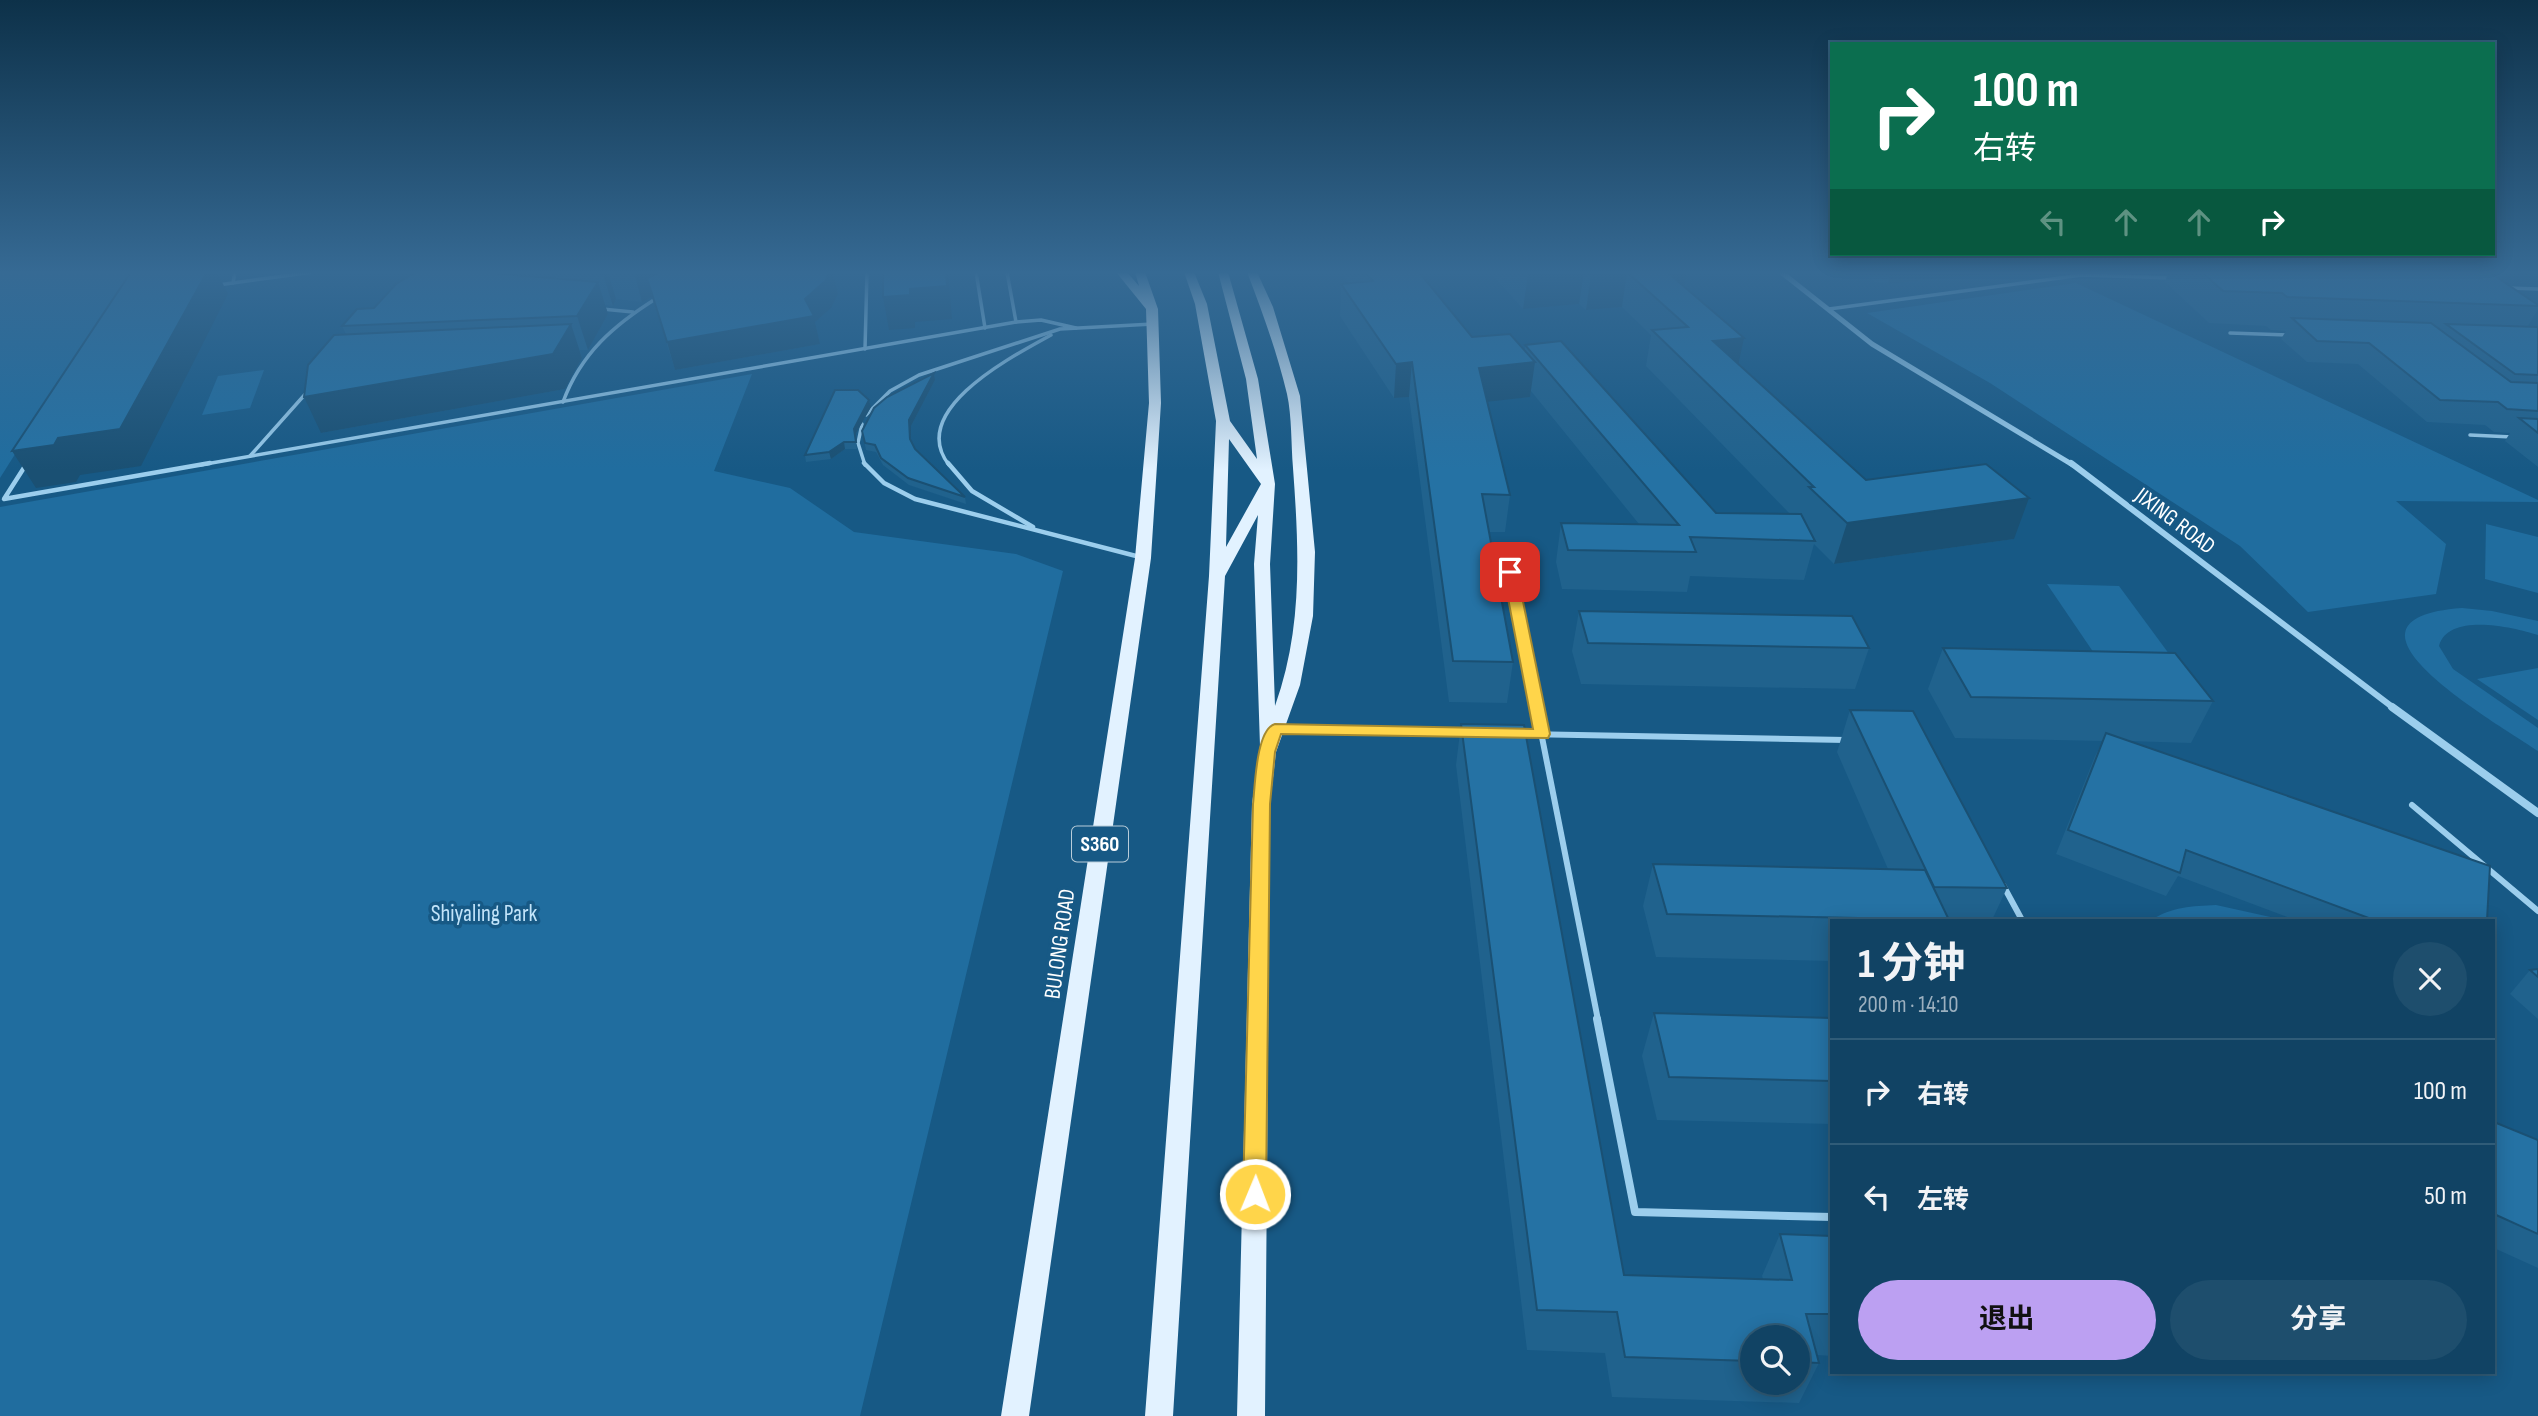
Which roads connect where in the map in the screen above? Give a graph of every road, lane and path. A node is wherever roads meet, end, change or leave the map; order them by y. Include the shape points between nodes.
1 (603, 338) edge
2 (865, 338) edge
3 (927, 338) edge
4 (1035, 338) edge
5 (1046, 338) edge
6 (1154, 338) edge
7 (1207, 338) edge
8 (1241, 338) edge
9 (1276, 338) edge
10 (1865, 338) edge
11 (865, 349) junction
12 (314, 383) edge
13 (563, 402) junction
14 (1223, 421) junction
15 (2470, 435) dead end
16 (2524, 438) edge
17 (250, 456) junction
18 (29, 460) edge
19 (1268, 484) junction
20 (1042, 532) junction
21 (1143, 558) junction
22 (1510, 572) dead end
23 (1217, 576) junction
24 (1275, 729) junction
25 (1475, 733) edge
26 (1515, 734) edge
27 (1542, 734) junction
28 (1860, 740) edge
29 (1267, 752) junction
30 (2412, 805) dead end
31 (2538, 813) edge
32 (1997, 873) edge
33 (2538, 911) edge
34 (2021, 919) edge
35 (1830, 1217) edge
36 (1014, 1416) edge
37 (1159, 1416) edge
38 (1251, 1416) edge

1 - 13 lane via 570,377
2 - 11 lane
3 - 11 lane
4 - 20 lane via 919,375 890,391 869,410 858,431 858,452 871,472 896,489 931,503
5 - 20 lane via 973,381 953,400 942,422 939,444 947,466 966,487
6 - 21 main road, BULONG ROAD / S360 via 1156,403
7 - 14 main road
8 - 19 main road
9 - 24 main road via 1294,396 1307,552 1306,616 1292,685
10 - 31 street, JIXING ROAD via 2071,463 2338,668
11 - 13 lane
12 - 17 lane
13 - 17 lane
14 - 19 main road
14 - 23 main road
15 - 16 lane
17 - 18 lane via 4,499
19 - 23 main road
19 - 29 main road via 1262,564
20 - 21 lane
21 - 36 main road, BULONG ROAD / S360
22 - 27 lane
23 - 37 main road
24 - 25 lane
24 - 29 main road
26 - 27 lane
27 - 28 lane
27 - 35 lane via 1635,1212
29 - 38 main road via 1261,804
30 - 33 lane
32 - 34 lane

